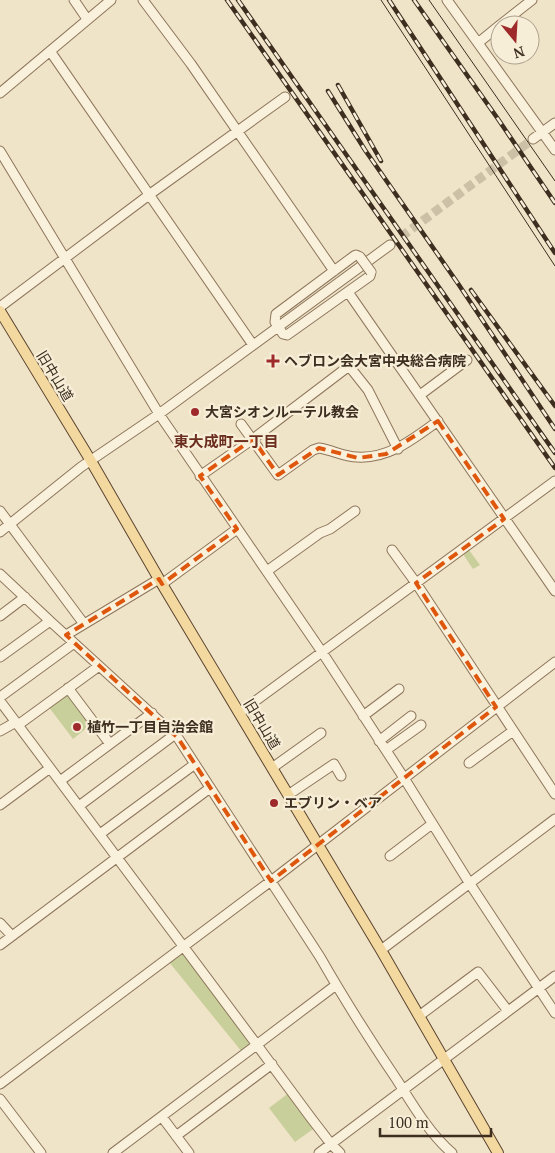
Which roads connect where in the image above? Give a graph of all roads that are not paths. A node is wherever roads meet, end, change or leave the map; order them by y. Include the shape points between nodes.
1 (74, 0) edge
2 (111, 0) edge
3 (143, 0) edge
4 (447, 0) edge
5 (532, 0) edge
6 (513, 15) edge
7 (87, 19) junction
8 (490, 33) edge
9 (478, 43) junction
10 (50, 51) junction
11 (0, 94) edge
12 (285, 97) dead end
13 (555, 123) edge
14 (238, 130) junction
15 (543, 132) junction
16 (533, 140) tunnel mouth
17 (555, 150) edge
18 (0, 151) edge
19 (149, 195) junction
20 (390, 245) tunnel mouth
21 (65, 258) junction
22 (334, 271) junction
23 (348, 292) junction
24 (0, 307) edge
25 (0, 311) edge
26 (278, 327) junction
27 (252, 345) junction
28 (467, 360) dead end
29 (420, 395) junction
30 (159, 414) junction
31 (438, 422) junction
32 (240, 424) dead end
33 (253, 439) junction
34 (398, 448) junction
35 (91, 461) junction
36 (200, 476) junction
37 (555, 481) edge
38 (0, 511) edge
39 (355, 511) dead end
40 (504, 518) junction
41 (10, 524) junction
42 (237, 529) junction
43 (0, 532) edge
44 (392, 550) dead end
45 (267, 571) junction
46 (2, 579) edge
47 (161, 581) junction
48 (416, 583) junction
49 (555, 591) edge
50 (25, 597) junction
51 (0, 616) edge
52 (50, 621) junction
53 (84, 624) junction
54 (66, 635) junction
55 (74, 643) junction
56 (322, 652) junction
57 (0, 657) edge
58 (555, 662) edge
59 (100, 666) junction
60 (68, 688) junction
61 (400, 689) dead end
62 (0, 699) edge
63 (496, 707) junction
64 (152, 713) junction
65 (239, 713) junction
66 (363, 716) junction
67 (411, 716) dead end
68 (17, 724) junction
69 (421, 725) dead end
70 (0, 731) edge
71 (513, 731) junction
72 (321, 733) dead end
73 (174, 734) junction
74 (380, 741) junction
75 (110, 744) junction
76 (386, 750) junction
77 (469, 763) dead end
78 (195, 764) junction
79 (50, 768) junction
80 (272, 768) junction
81 (341, 776) dead end
82 (404, 778) junction
83 (60, 781) junction
84 (210, 788) junction
85 (555, 794) edge
86 (288, 795) junction
87 (0, 805) edge
88 (78, 806) junction
89 (555, 818) edge
90 (432, 824) junction
91 (100, 834) junction
92 (318, 844) junction
93 (390, 856) dead end
94 (117, 857) junction
95 (271, 881) junction
96 (470, 884) junction
97 (0, 923) edge
98 (12, 936) junction
99 (0, 944) edge
100 (184, 947) junction
101 (381, 950) junction
102 (555, 976) edge
103 (336, 986) junction
104 (538, 988) junction
105 (508, 1011) junction
106 (555, 1013) edge
107 (419, 1016) junction
108 (258, 1044) junction
109 (443, 1059) junction
110 (272, 1064) junction
111 (0, 1084) edge
112 (403, 1090) junction
113 (0, 1099) edge
114 (162, 1116) junction
115 (176, 1136) junction
116 (331, 1144) junction
117 (496, 1152) edge
118 (41, 1153) edge
119 (113, 1153) edge
120 (189, 1153) edge
121 (318, 1153) edge
122 (340, 1153) edge
123 (452, 1153) edge

1 - 7 street
2 - 7 street
3 - 14 street
4 - 9 street
5 - 6 street
7 - 10 street
8 - 9 street
9 - 15 street
10 - 11 street
10 - 19 street
12 - 14 street
13 - 15 street
14 - 19 street
14 - 22 street
15 - 16 street
15 - 17 street
18 - 21 street
19 - 21 street
19 - 27 street
20 - 26 street
21 - 24 street
21 - 30 street
22 - 23 street, bridge via 356,255 371,272
22 - 26 street via 276,314
23 - 26 street via 287,336
23 - 29 street
25 - 35 main road, 旧中山道
26 - 27 street
27 - 30 street
28 - 29 street
29 - 31 street
30 - 35 street
30 - 36 street
31 - 34 street
31 - 40 street
32 - 33 street
33 - 34 street via 278,475 319,448 358,458 386,454
33 - 34 street via 349,366 368,390
33 - 36 street
35 - 41 street
35 - 47 main road, 旧中山道
36 - 42 street
37 - 40 street
38 - 41 street
39 - 45 street
40 - 48 street
40 - 49 street
41 - 43 street
41 - 53 street
42 - 45 street
42 - 47 street
44 - 48 street
45 - 56 street
46 - 50 street
47 - 53 street
47 - 65 main road, 旧中山道
48 - 56 street
48 - 63 street
50 - 51 street
50 - 52 street
52 - 54 street
52 - 57 street
53 - 54 street
54 - 55 street
55 - 59 street
55 - 62 street
56 - 65 street
56 - 66 street
58 - 63 street
59 - 60 street
59 - 64 street
60 - 68 street
60 - 75 street
61 - 66 street
62 - 68 street
63 - 71 street
63 - 82 street
64 - 73 street
64 - 75 street
65 - 80 main road, 旧中山道
66 - 74 street
67 - 74 street
68 - 70 street
68 - 79 street
69 - 76 street
71 - 77 street
71 - 85 street
72 - 80 street
73 - 78 street
73 - 88 street
74 - 76 street
75 - 83 street
76 - 82 street
78 - 84 street
78 - 91 street
79 - 83 street
79 - 87 street
80 - 86 main road, 旧中山道
81 - 86 street via 334,764
82 - 90 street
82 - 92 street
83 - 88 street
84 - 94 street
84 - 95 street
86 - 92 main road, 旧中山道
88 - 91 street
89 - 96 street
90 - 93 street
90 - 96 street
91 - 94 street
92 - 95 street
92 - 101 main road, 旧中山道
94 - 98 street
94 - 100 street
95 - 100 street
95 - 103 street
96 - 101 street
96 - 104 street
97 - 98 street
98 - 99 street
100 - 108 street
100 - 111 street
101 - 107 main road, 旧中山道
102 - 104 street
103 - 108 street
103 - 112 street
104 - 105 street
104 - 106 street
105 - 107 street via 478,972
105 - 109 street
107 - 109 main road, 旧中山道
108 - 110 street
108 - 114 street
109 - 112 street
109 - 117 main road, 旧中山道
110 - 115 street
110 - 116 street
112 - 116 street
112 - 123 street via 439,1142
113 - 118 street
114 - 115 street
114 - 119 street
115 - 120 street
116 - 121 street
116 - 122 street

